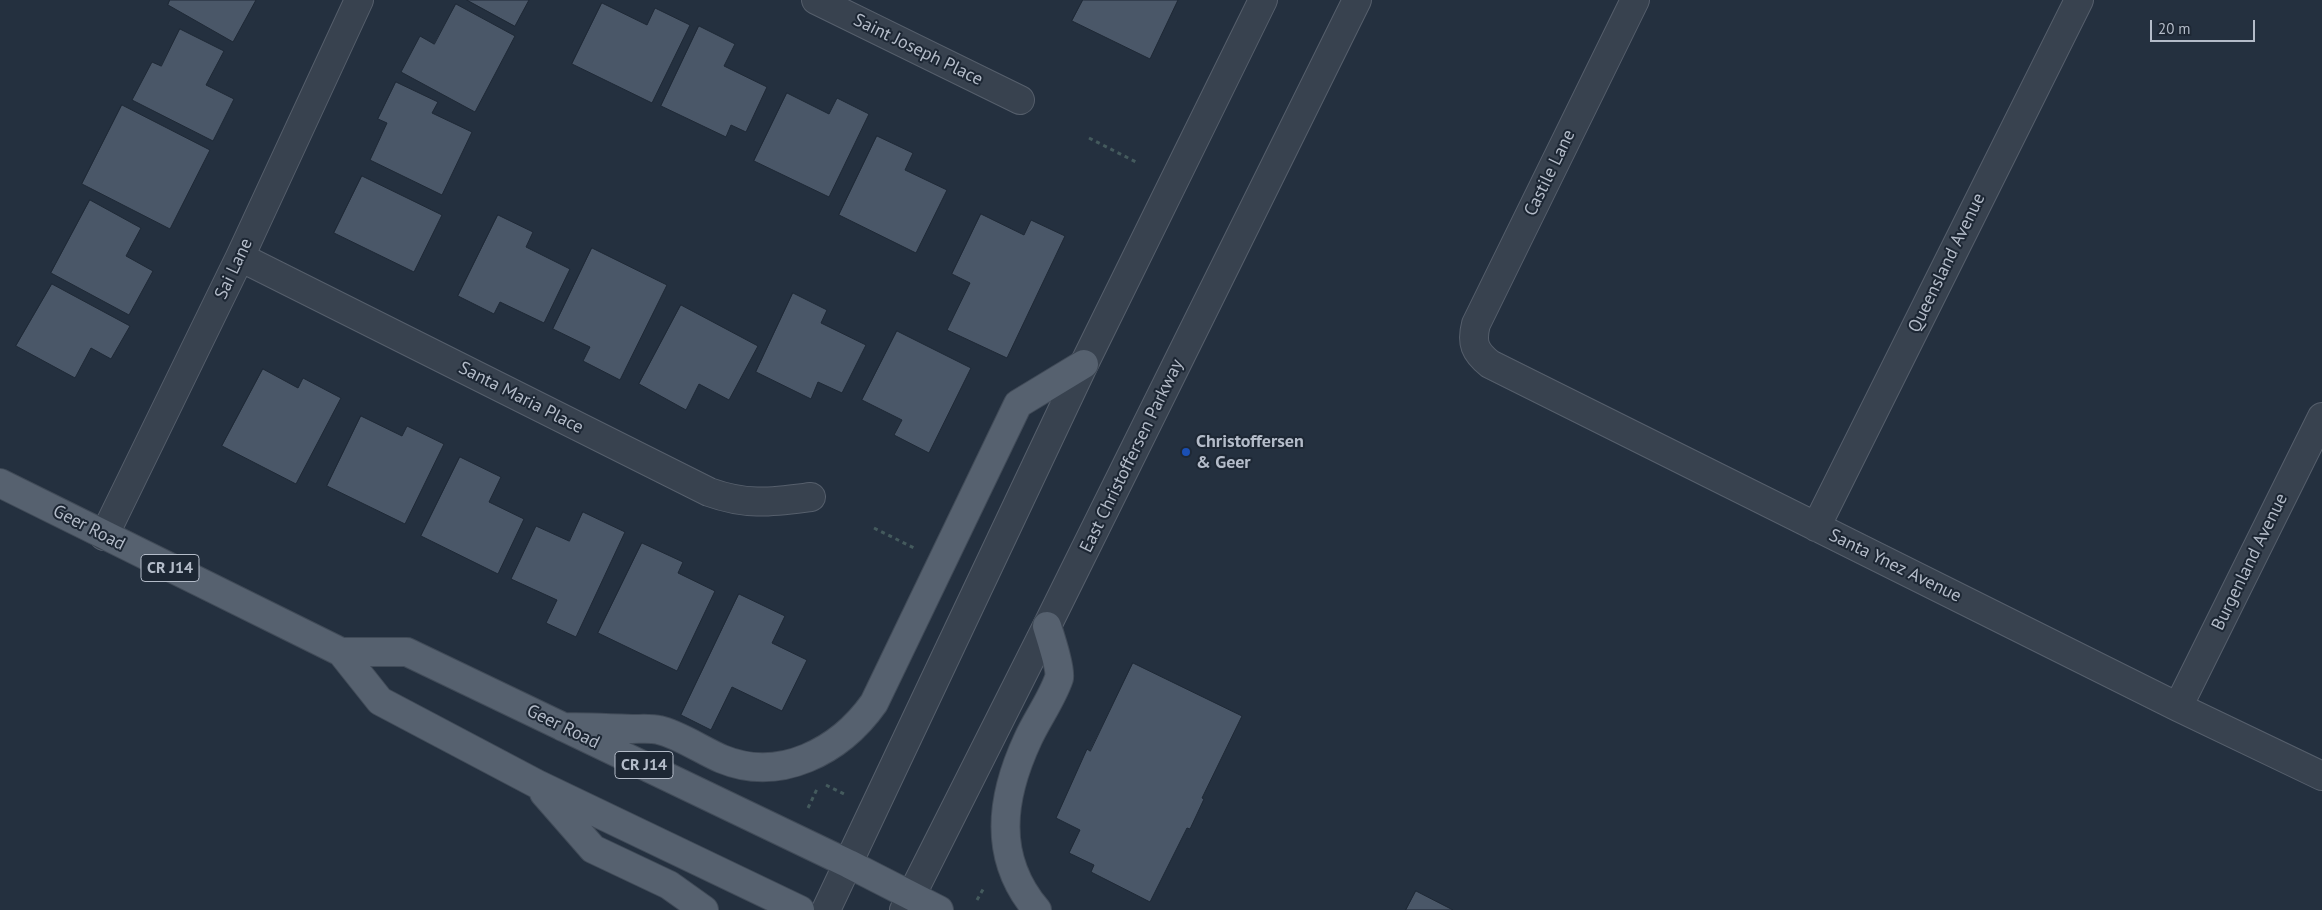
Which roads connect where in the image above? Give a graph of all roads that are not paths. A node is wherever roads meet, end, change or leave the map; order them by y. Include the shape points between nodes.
1 (358, 0) edge
2 (816, 0) edge
3 (1263, 0) edge
4 (1357, 0) edge
5 (1635, 0) edge
6 (2079, 0) edge
7 (1020, 100) dead end
8 (240, 257) junction
9 (1474, 347) joint
10 (1084, 364) junction
11 (2322, 417) edge
12 (0, 482) edge
13 (811, 496) dead end
14 (1816, 527) junction
15 (104, 536) junction
16 (1048, 626) junction
17 (341, 652) junction
18 (2178, 707) junction
19 (564, 727) junction
20 (2322, 776) edge
21 (537, 784) junction
22 (849, 864) junction
23 (907, 903) edge
24 (704, 910) edge
25 (800, 910) edge
26 (826, 910) edge
27 (939, 910) edge
28 (1037, 910) edge

1 - 8 street, Sai Lane
2 - 7 street, Saint Joseph Place
3 - 10 street
4 - 16 street, East Christoffersen Parkway
5 - 9 street, Castile Lane via 1476,324
6 - 14 street, Queensland Avenue
8 - 13 street, Santa Maria Place via 709,492 730,500 752,503
8 - 15 street, Sai Lane
9 - 14 street, Santa Ynez Avenue via 1490,364
10 - 19 main road via 1018,404 874,703 860,723 845,736 800,761 760,769 722,759 659,730
10 - 22 street
11 - 18 street, Burgenland Avenue
12 - 15 main road, Geer Road / CR J14
14 - 18 street, Santa Ynez Avenue
15 - 17 main road, Geer Road / CR J14
16 - 23 street, East Christoffersen Parkway
16 - 28 main road via 1059,676 1017,763 1004,829 1018,882
17 - 19 main road, Geer Road / CR J14 via 407,652
17 - 21 main road, Geer Road / CR J14 via 380,701
18 - 20 street, Santa Ynez Avenue
19 - 22 main road, Geer Road / CR J14
21 - 24 main road via 592,849 669,885
21 - 25 main road, Geer Road / CR J14
22 - 23 main road, Geer Road / CR J14
22 - 26 street
23 - 27 main road, Geer Road / CR J14

